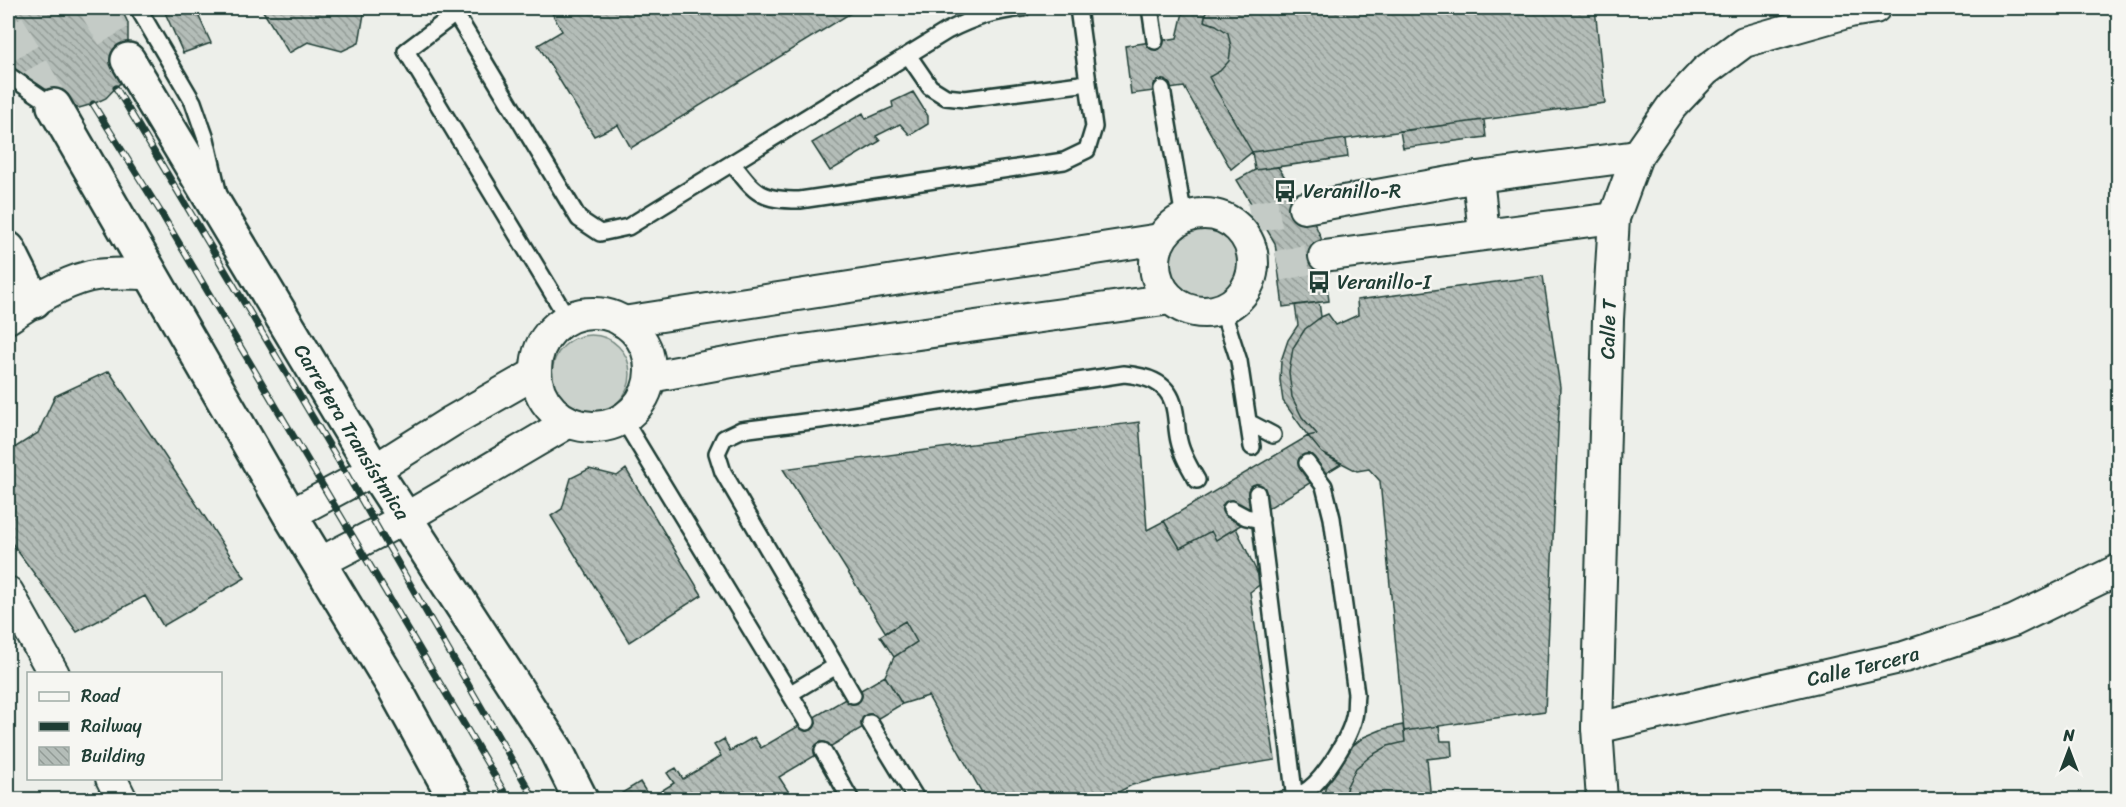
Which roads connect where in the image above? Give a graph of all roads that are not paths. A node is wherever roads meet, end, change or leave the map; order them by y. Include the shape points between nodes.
1 (138, 8) edge
2 (1023, 8) edge
3 (1078, 8) edge
4 (1150, 8) edge
5 (1875, 8) edge
6 (457, 9) edge
7 (1155, 41) dead end
8 (908, 55) junction
9 (128, 60) tunnel mouth
10 (8, 75) edge
11 (1088, 83) junction
12 (1161, 89) dead end
13 (54, 105) joint
14 (1637, 156) junction
15 (732, 163) junction
16 (1478, 177) junction
17 (1304, 208) tunnel mouth
18 (1184, 218) junction
19 (1614, 218) junction
20 (225, 220) junction
21 (1484, 234) junction
22 (1160, 239) junction
23 (8, 249) edge
24 (1324, 256) tunnel mouth
25 (1278, 266) tunnel mouth
26 (150, 274) junction
27 (1171, 299) junction
28 (1233, 300) junction
29 (21, 309) edge
30 (568, 319) junction
31 (623, 322) junction
32 (536, 373) junction
33 (650, 377) junction
34 (623, 419) junction
35 (569, 422) junction
36 (1250, 423) junction
37 (1273, 435) dead end
38 (1252, 447) dead end
39 (1306, 463) dead end
40 (374, 470) junction
41 (1197, 480) dead end
42 (1257, 493) dead end
43 (1231, 509) dead end
44 (290, 515) junction
45 (404, 519) junction
46 (1261, 520) junction
47 (319, 563) junction
48 (2118, 570) edge
49 (8, 592) edge
50 (18, 631) edge
51 (836, 666) junction
52 (52, 672) edge
53 (791, 693) junction
54 (853, 695) dead end
55 (807, 722) dead end
56 (870, 723) dead end
57 (1597, 728) junction
58 (823, 751) dead end
59 (112, 780) edge
60 (1291, 799) edge
61 (122, 800) edge
62 (456, 800) edge
63 (581, 800) edge
64 (851, 800) edge
65 (917, 800) edge
66 (1602, 800) edge

1 - 20 lane via 193,102
2 - 8 lane via 973,18
3 - 11 lane
4 - 7 lane
5 - 14 street, Calle T via 1744,42 1705,70 1672,106
6 - 15 lane via 579,219 600,233 628,227
6 - 30 lane via 406,51
8 - 11 lane via 930,87 946,97 965,99
8 - 15 lane
9 - 20 main road, Carretera Transístmica
10 - 13 lane
11 - 15 lane via 1094,127 1087,150 1064,161 800,200 774,200 752,189
12 - 18 lane
13 - 26 main road
14 - 16 street
14 - 19 street, Calle T
16 - 17 street
16 - 21 street
18 - 22 street via 1170,226
18 - 28 street via 1200,213 1241,219 1254,262 1252,278
19 - 21 street
19 - 57 street, Calle T
20 - 40 main road, Carretera Transístmica
21 - 24 street
22 - 27 street via 1155,271 1160,286
22 - 31 street
23 - 29 main road
25 - 28 street via 1261,273
26 - 29 street via 88,276
26 - 44 main road
27 - 28 street via 1186,309 1204,312
27 - 33 street via 781,353
28 - 36 lane
30 - 31 street via 586,314 606,315
30 - 32 street via 543,341
31 - 33 street via 645,346
32 - 35 street via 545,402
32 - 40 street
33 - 34 street via 641,401
34 - 35 street via 596,427
34 - 53 lane
35 - 45 street
36 - 37 lane
36 - 38 lane
39 - 60 lane via 1324,486 1332,518 1356,693 1348,735 1310,789
40 - 44 street
40 - 45 main road, Carretera Transístmica
41 - 51 lane via 1179,442 1173,402 1164,387 1146,376 1124,374 741,430 724,438 717,453 723,472
42 - 46 lane
43 - 46 lane
44 - 47 main road
45 - 47 street
45 - 63 main road, Carretera Transístmica via 555,750
46 - 60 lane
47 - 62 main road
48 - 57 street, Calle Tercera via 2013,621 1904,657
49 - 50 street
50 - 52 street
51 - 53 lane
51 - 54 lane
53 - 55 lane
56 - 65 lane
57 - 66 street, Calle T
58 - 64 lane
59 - 61 street

